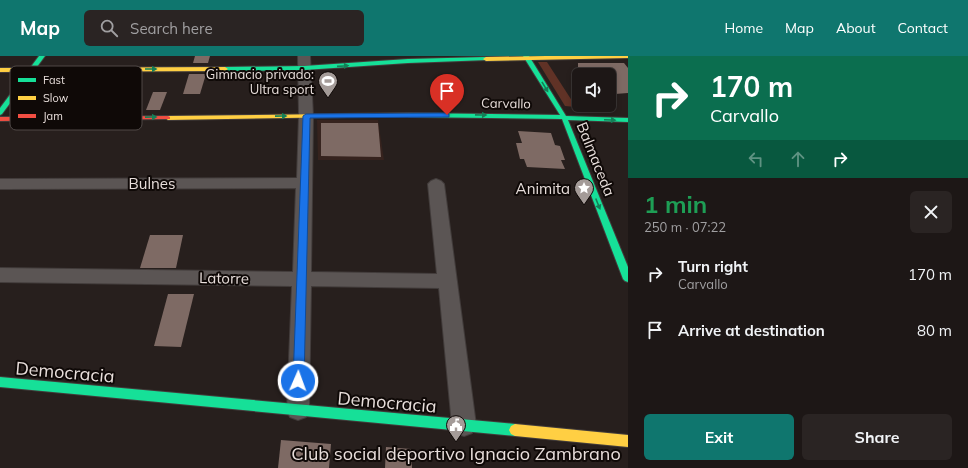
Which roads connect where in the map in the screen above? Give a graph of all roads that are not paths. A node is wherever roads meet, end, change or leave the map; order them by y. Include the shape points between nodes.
1 (42, 56) edge
2 (628, 56) edge
3 (527, 57) edge
4 (408, 59) edge
5 (304, 62) edge
6 (35, 66) edge
7 (142, 67) edge
8 (10, 100) edge
9 (0, 113) edge
10 (306, 116) junction
11 (564, 117) junction
12 (142, 118) edge
13 (0, 119) edge
14 (10, 119) edge
15 (628, 120) edge
16 (304, 182) junction
17 (0, 184) edge
18 (436, 184) dead end
19 (0, 275) edge
20 (301, 279) junction
21 (628, 279) edge
22 (448, 281) junction
23 (0, 382) edge
24 (298, 410) junction
25 (464, 425) junction
26 (628, 441) edge

1 - 6 main road
2 - 3 main road
3 - 4 main road
3 -> 11 main road, Balmaceda
5 -> 4 main road
7 -> 5 main road
5 - 10 street
8 - 9 main road
10 -> 11 main road, Carvallo
12 -> 10 main road, Carvallo
10 - 16 street
11 -> 15 main road, Carvallo
11 -> 21 main road, Balmaceda
13 -> 14 main road, Carvallo
16 - 17 street, Bulnes
16 - 20 street
18 - 22 street
19 - 20 street, Latorre
20 - 22 street, Latorre
20 - 24 street
22 - 25 street
23 - 24 main road, Democracia
24 - 25 main road, Democracia
25 - 26 main road, Democracia

